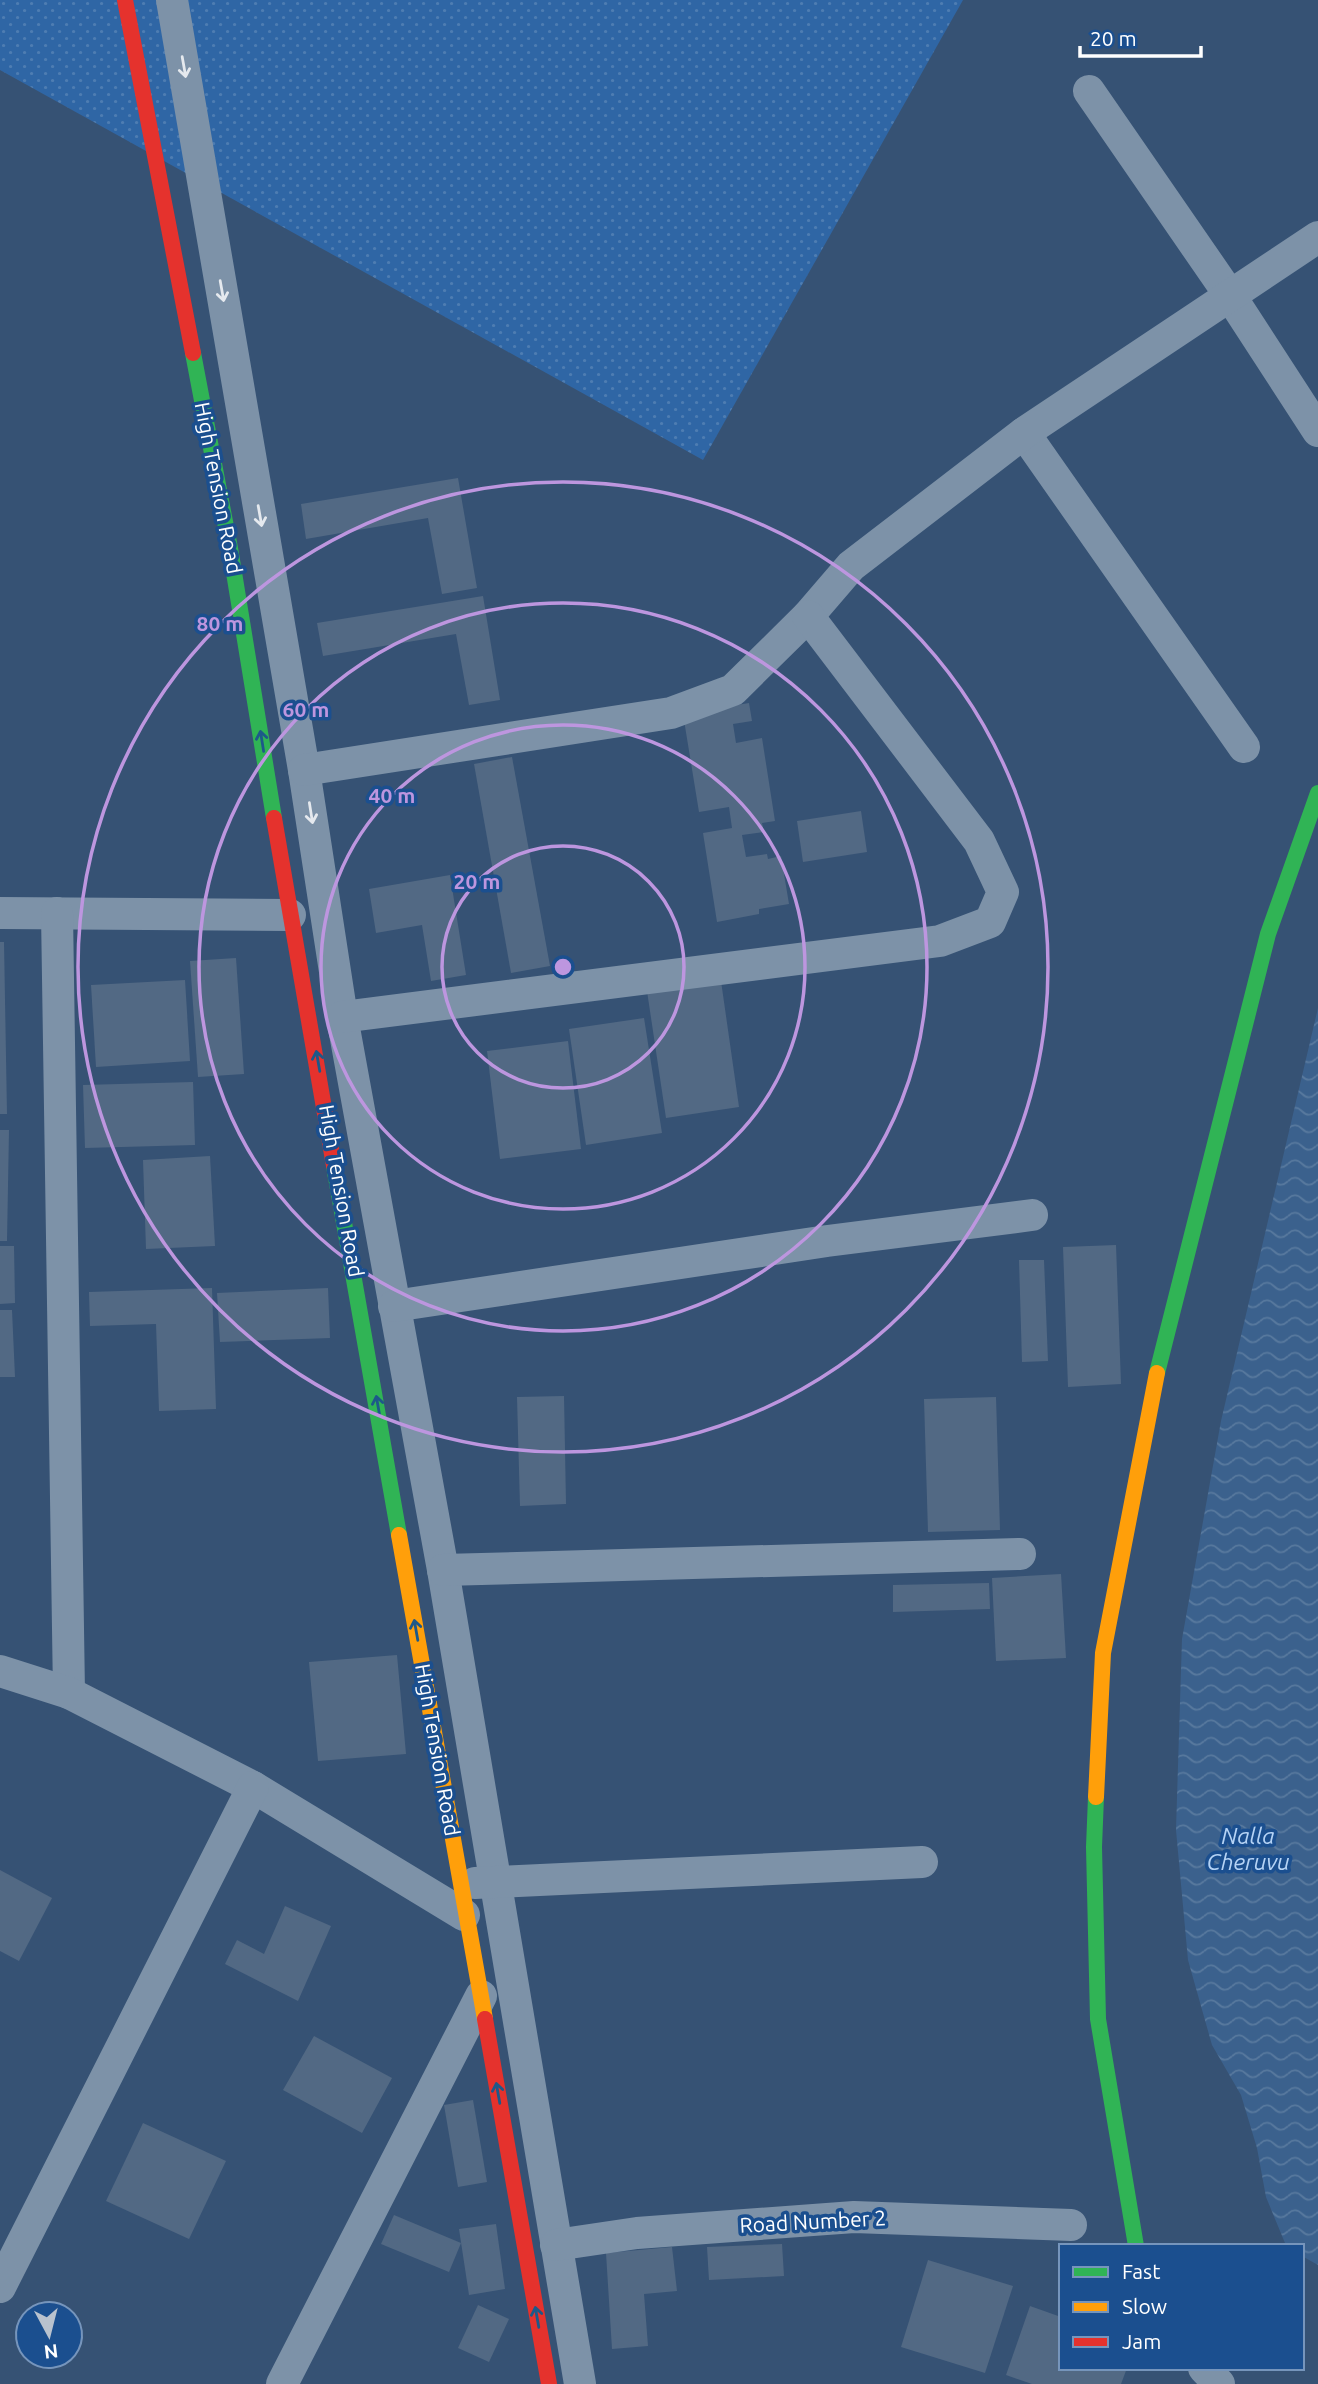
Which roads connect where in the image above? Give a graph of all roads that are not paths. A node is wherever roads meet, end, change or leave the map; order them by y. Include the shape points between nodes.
1 (125, 0) edge
2 (172, 0) edge
3 (1089, 91) dead end
4 (1318, 237) edge
5 (217, 258) junction
6 (174, 262) junction
7 (1229, 294) junction
8 (241, 403) junction
9 (202, 405) junction
10 (1318, 431) edge
11 (1024, 433) junction
12 (808, 616) junction
13 (1244, 747) dead end
14 (304, 769) junction
15 (1318, 793) edge
16 (0, 913) edge
17 (57, 914) junction
18 (290, 915) junction
19 (342, 1017) junction
20 (1032, 1216) dead end
21 (394, 1306) junction
22 (1020, 1554) dead end
23 (443, 1570) junction
24 (0, 1671) edge
25 (69, 1693) junction
26 (253, 1787) junction
27 (922, 1862) dead end
28 (494, 1880) junction
29 (462, 1900) junction
30 (481, 1996) junction
31 (1071, 2225) dead end
32 (1135, 2244) edge
33 (556, 2245) junction
34 (0, 2287) edge
35 (282, 2384) edge
36 (549, 2384) edge
37 (580, 2384) edge

1 - 6 street, High Tension Road
2 -> 5 street, High Tension Road
3 - 7 street
4 - 7 street
5 - 6 street
5 -> 8 street, High Tension Road
6 - 9 street, High Tension Road
7 - 10 street
7 - 11 street
8 - 9 street
8 -> 14 street, High Tension Road
18 -> 9 street, High Tension Road
11 - 12 street via 851,566
11 - 13 street
12 - 14 street via 733,690 671,713
12 - 19 street via 979,841 1003,892 990,922 940,941
14 -> 19 street, High Tension Road
15 - 32 street via 1268,934 1164,1335 1103,1653 1094,1847 1098,2018
16 - 17 street
17 - 18 street
17 - 25 street
29 -> 18 street, High Tension Road
19 - 21 street, High Tension Road
20 - 21 street via 827,1241
21 - 23 street, High Tension Road
22 - 23 street
23 - 28 street, High Tension Road
24 - 25 street
25 - 26 street
26 - 29 street
26 - 34 street
27 - 28 street
28 - 29 street
28 - 33 street, High Tension Road
29 - 30 street, High Tension Road
30 - 35 street
36 -> 30 street, High Tension Road
31 - 33 street, Road Number 2 via 854,2217 637,2233
33 - 37 street, High Tension Road

